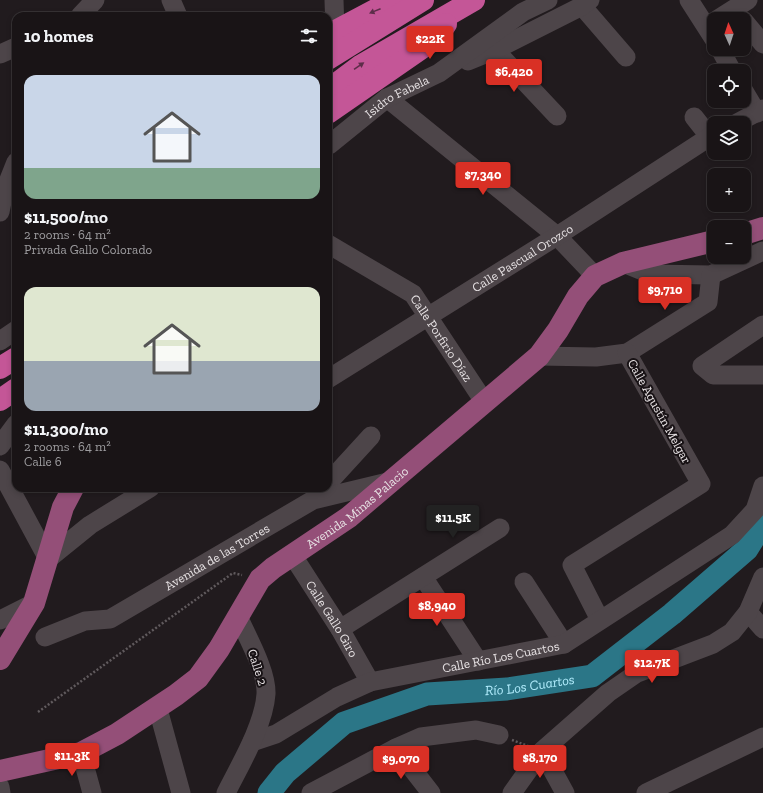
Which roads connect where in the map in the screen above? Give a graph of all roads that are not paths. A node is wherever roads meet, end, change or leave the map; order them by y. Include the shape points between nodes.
1 (79, 0) edge
2 (95, 0) edge
3 (171, 0) edge
4 (334, 0) edge
5 (412, 0) edge
6 (423, 0) edge
7 (474, 0) edge
8 (548, 0) edge
9 (689, 0) edge
10 (586, 3) edge
11 (75, 12) edge
12 (84, 12) edge
13 (176, 12) edge
14 (449, 14) junction
15 (707, 20) edge
16 (751, 26) edge
17 (332, 33) edge
18 (763, 44) edge
19 (12, 49) edge
20 (495, 50) junction
21 (0, 54) edge
22 (332, 57) edge
23 (626, 57) dead end
24 (439, 73) junction
25 (332, 87) edge
26 (387, 98) junction
27 (751, 100) edge
28 (332, 110) edge
29 (760, 111) edge
30 (557, 116) dead end
31 (750, 116) edge
32 (694, 117) dead end
33 (707, 130) edge
34 (707, 138) edge
35 (332, 142) edge
36 (12, 174) edge
37 (7, 190) edge
38 (0, 212) edge
39 (763, 228) edge
40 (751, 232) edge
41 (557, 236) junction
42 (707, 243) edge
43 (332, 246) edge
44 (763, 251) edge
45 (623, 263) junction
46 (711, 275) junction
47 (595, 276) junction
48 (428, 317) junction
49 (763, 325) edge
50 (12, 333) edge
51 (0, 341) edge
52 (627, 353) junction
53 (539, 356) junction
54 (12, 360) edge
55 (0, 368) edge
56 (763, 375) edge
57 (332, 377) edge
58 (12, 392) edge
59 (0, 400) edge
60 (485, 403) junction
61 (12, 430) edge
62 (371, 436) dead end
63 (0, 446) edge
64 (12, 446) edge
65 (0, 452) edge
66 (0, 470) edge
67 (332, 479) edge
68 (392, 481) junction
69 (763, 486) edge
70 (71, 492) edge
71 (144, 492) edge
72 (329, 492) edge
73 (332, 492) edge
74 (318, 494) edge
75 (500, 528) dead end
76 (293, 556) junction
77 (48, 559) junction
78 (423, 577) junction
79 (763, 577) edge
80 (524, 582) dead end
81 (34, 603) junction
82 (748, 612) junction
83 (238, 616) junction
84 (0, 620) edge
85 (600, 620) junction
86 (340, 629) junction
87 (763, 629) edge
88 (45, 637) dead end
89 (564, 644) junction
90 (0, 659) edge
91 (478, 661) junction
92 (370, 682) junction
93 (158, 709) junction
94 (498, 736) road end
95 (763, 737) edge
96 (252, 742) junction
97 (396, 748) junction
98 (542, 751) junction
99 (82, 753) junction
100 (0, 770) edge
101 (0, 787) edge
102 (1, 793) edge
103 (92, 793) edge
104 (181, 793) edge
105 (226, 793) edge
106 (311, 793) edge
107 (431, 793) edge
108 (512, 793) edge
109 (565, 793) edge
110 (646, 793) edge

1 - 11 street
2 - 12 street
3 - 13 street
4 - 17 street
5 -> 17 highway via 377,10
6 - 22 highway
7 - 14 highway
8 - 24 street, Isidro Fabela via 523,12
9 - 15 street
10 - 20 street
10 - 23 street
25 -> 14 highway via 360,66
14 - 28 highway via 445,28 435,39
16 - 18 street
19 - 21 street
20 - 24 street
20 - 30 street
24 - 26 street, Isidro Fabela
26 - 35 street, Isidro Fabela
26 - 41 street
27 - 29 street
29 - 31 street
32 - 33 street
34 - 41 street, Calle Pascual Orozco
36 - 37 street
37 - 38 street
39 - 40 main road
41 - 47 street
41 - 48 street, Calle Pascual Orozco
42 - 45 main road, Avenida Minas Palacio
43 - 48 street, Calle Porfirio Díaz via 413,294
44 - 46 street
45 - 46 street via 650,274
45 - 47 main road, Avenida Minas Palacio
46 - 52 street via 708,302
47 - 53 main road, Avenida Minas Palacio via 578,296
48 - 57 street, Calle Pascual Orozco
48 - 60 street, Calle Porfirio Díaz
49 - 56 street via 702,366 712,375
50 - 51 street
52 - 53 street, Calle Agustín Melgar via 596,357
52 - 85 street, Calle Agustín Melgar via 701,484 572,564
53 - 60 main road, Avenida Minas Palacio
54 - 55 highway
58 - 59 highway
60 - 68 main road, Avenida Minas Palacio
61 - 63 street
62 - 67 street
64 - 65 street
66 - 77 street
68 - 73 street, Avenida de las Torres
68 - 76 main road, Avenida Minas Palacio via 349,517
69 - 85 street, Calle Río Los Cuartos via 755,510 732,535
70 - 77 main road via 63,507
71 - 77 street via 90,525
72 - 74 street, Avenida de las Torres
74 - 88 street, Avenida de las Torres via 110,619 85,621
75 - 78 street
76 - 83 main road, Avenida Minas Palacio via 260,579
76 - 86 street, Calle Gallo Giro
77 - 81 main road
78 - 86 street
78 - 91 street
79 - 82 street
80 - 89 street
81 - 84 street
81 - 90 main road
82 - 87 street
82 - 98 street via 732,632 713,644 631,677 608,693
83 - 93 main road, Avenida Minas Palacio via 198,678
83 - 96 street, Calle 2 via 261,671 266,693
85 - 89 street, Calle Río Los Cuartos
86 - 92 street, Calle Gallo Giro
89 - 91 street, Calle Río Los Cuartos
91 - 92 street, Calle Río Los Cuartos
92 - 96 street, Calle Río Los Cuartos via 337,697 276,734
93 - 99 main road, Avenida Minas Palacio
93 - 104 street
94 - 97 street via 476,730 421,737
95 - 110 street
96 - 105 street
97 - 106 street
97 - 107 street
98 - 108 street
98 - 109 street
99 - 100 main road, Avenida Minas Palacio
99 - 103 street
101 - 102 street

